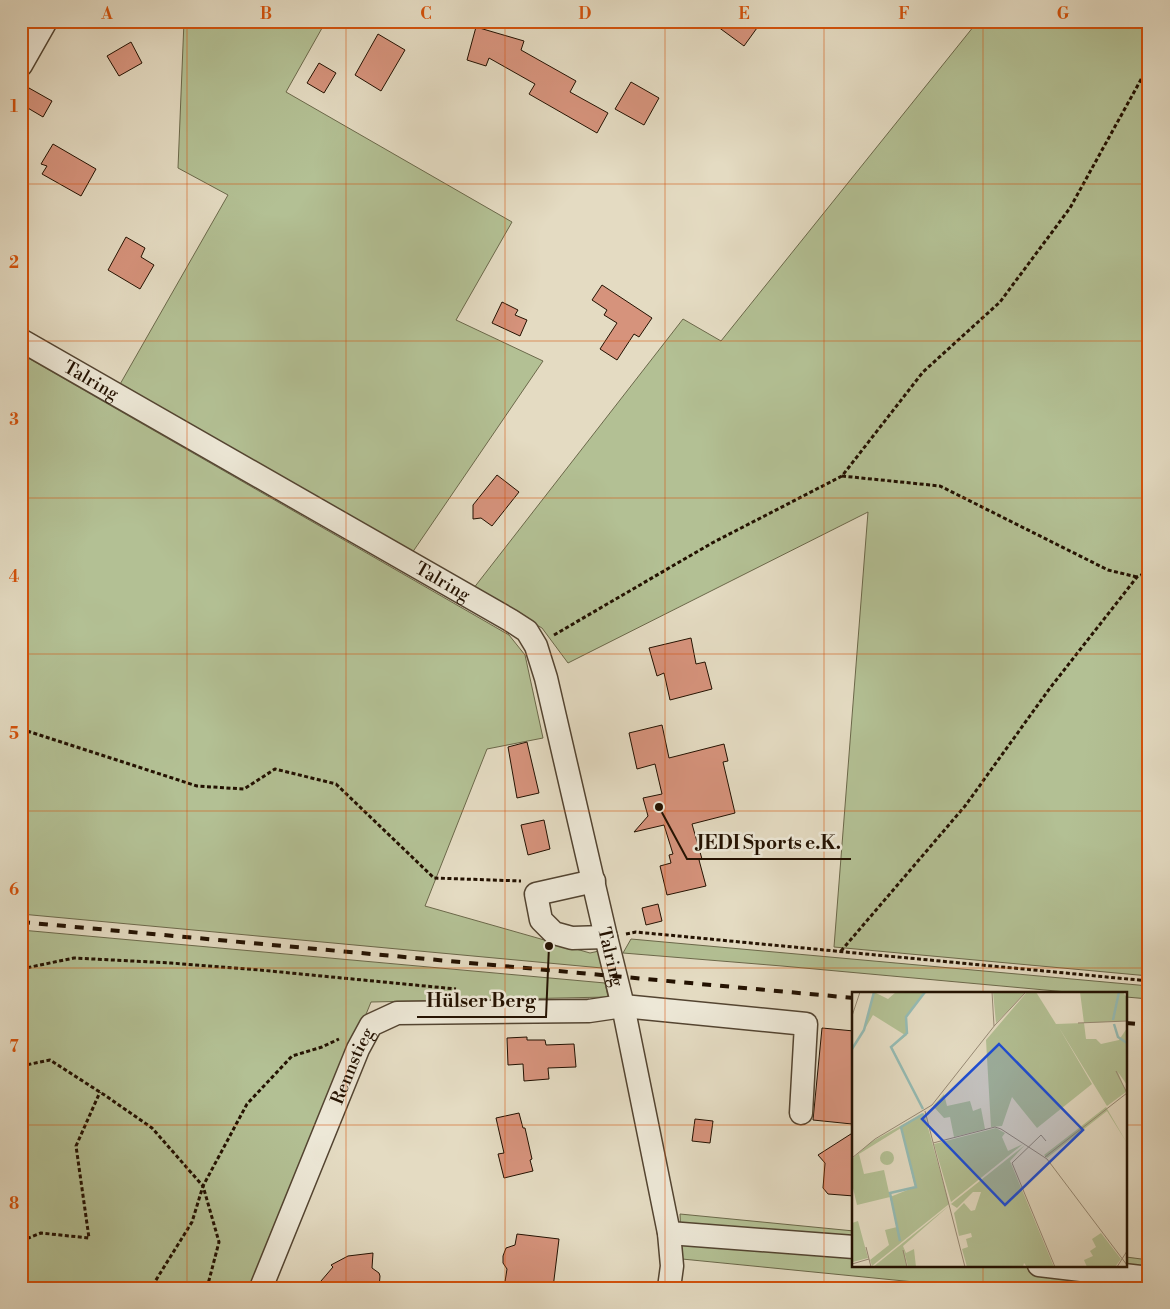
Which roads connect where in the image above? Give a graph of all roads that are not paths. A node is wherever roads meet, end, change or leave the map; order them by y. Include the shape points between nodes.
1 (46, 21) edge
2 (21, 65) edge
3 (21, 340) edge
4 (594, 881) junction
5 (606, 937) junction
6 (624, 1006) junction
7 (801, 1113) dead end
8 (669, 1233) junction
9 (852, 1247) edge
10 (1047, 1266) edge
11 (1149, 1278) edge
12 (261, 1288) edge
13 (669, 1288) edge

1 - 2 street
3 - 4 street, Talring via 528,632 546,678
4 - 5 street, Talring
4 - 5 street via 536,894 541,920 554,933 572,938
5 - 6 street, Talring
6 - 7 street, Talring via 806,1024
6 - 8 street, Talring
6 - 12 street, Rennstieg via 589,1011 397,1012 371,1025 358,1049
8 - 9 street
8 - 13 street, Talring via 672,1266
10 - 11 street

